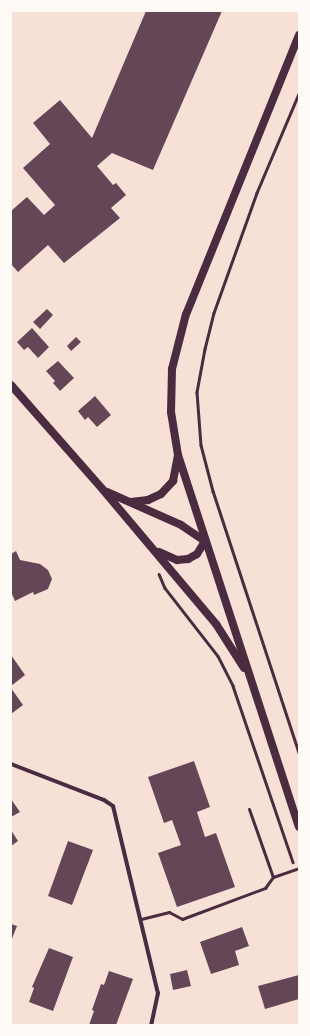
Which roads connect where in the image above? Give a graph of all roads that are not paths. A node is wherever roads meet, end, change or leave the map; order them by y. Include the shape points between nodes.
1 (299, 35) edge
2 (11, 385) edge
3 (178, 455) junction
4 (104, 491) junction
5 (130, 503) junction
6 (205, 540) junction
7 (153, 548) junction
8 (250, 678) junction
9 (11, 764) edge
10 (249, 809) dead end
11 (299, 827) edge
12 (299, 868) edge
13 (273, 877) junction
14 (141, 919) junction
15 (151, 1025) edge

1 - 3 main road via 186,314 172,369 171,412
2 - 4 main road
3 - 5 main road via 173,481 161,494 148,500
3 - 6 main road
4 - 5 main road
4 - 7 main road
5 - 6 main road via 181,525
6 - 7 main road via 197,554 188,559 168,558
6 - 8 main road
7 - 8 main road via 216,624
8 - 11 main road
9 - 14 street via 104,800 113,806
10 - 13 lane
12 - 13 lane
13 - 14 lane via 265,888 182,919 169,912
14 - 15 street via 158,993

